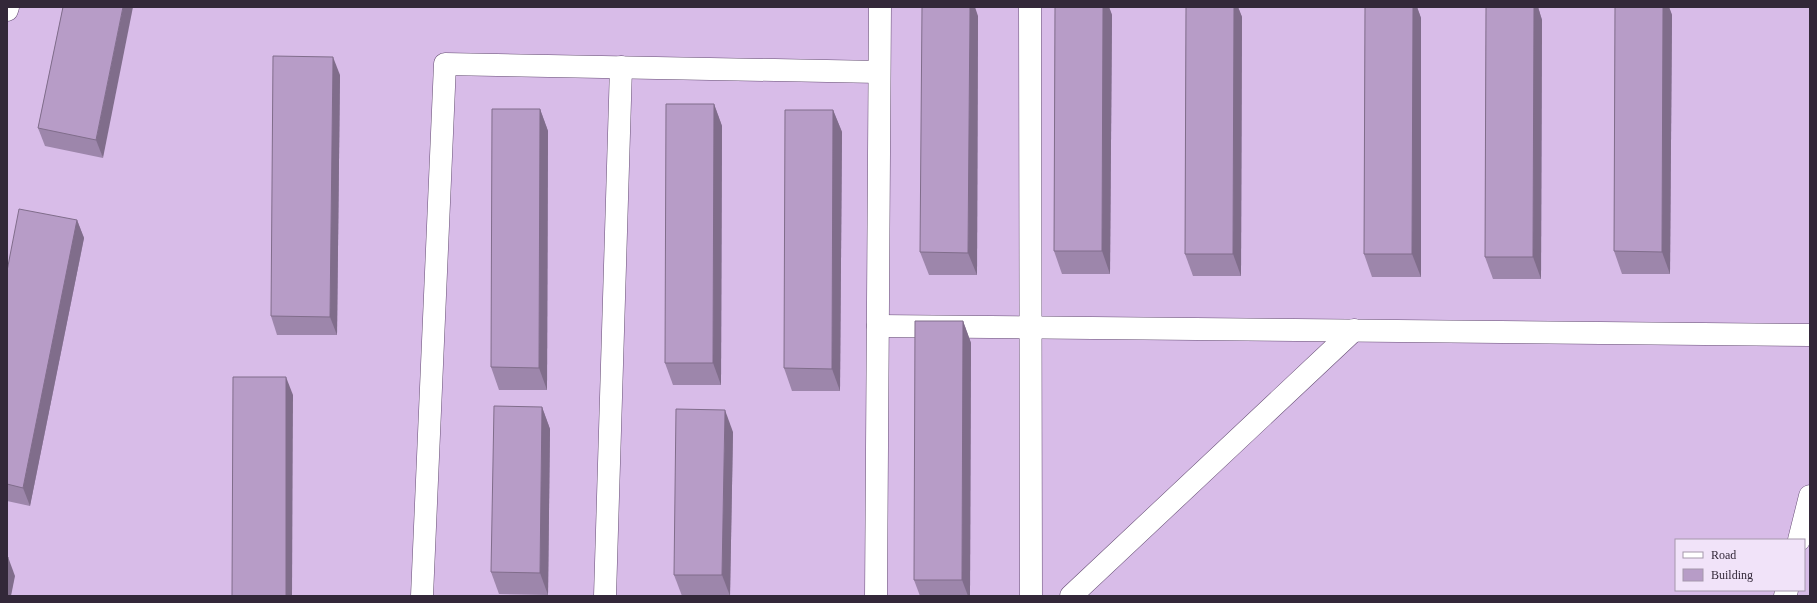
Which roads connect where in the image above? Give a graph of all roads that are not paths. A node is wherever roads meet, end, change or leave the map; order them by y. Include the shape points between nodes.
1 (8, 7) edge
2 (880, 7) edge
3 (1030, 7) edge
4 (7, 10) edge
5 (621, 67) junction
6 (879, 72) junction
7 (878, 326) junction
8 (1030, 327) junction
9 (1354, 330) junction
10 (1810, 335) edge
11 (1810, 496) edge
12 (1799, 539) edge
13 (422, 596) edge
14 (605, 596) edge
15 (876, 596) edge
16 (1030, 596) edge
17 (1071, 596) edge

1 - 4 street
2 - 6 street
3 - 8 street
5 - 6 street
5 - 13 street via 445,64
5 - 14 street
6 - 7 street
7 - 8 street
7 - 15 street
8 - 9 street
8 - 16 street
9 - 10 street
9 - 17 street
11 - 12 street

